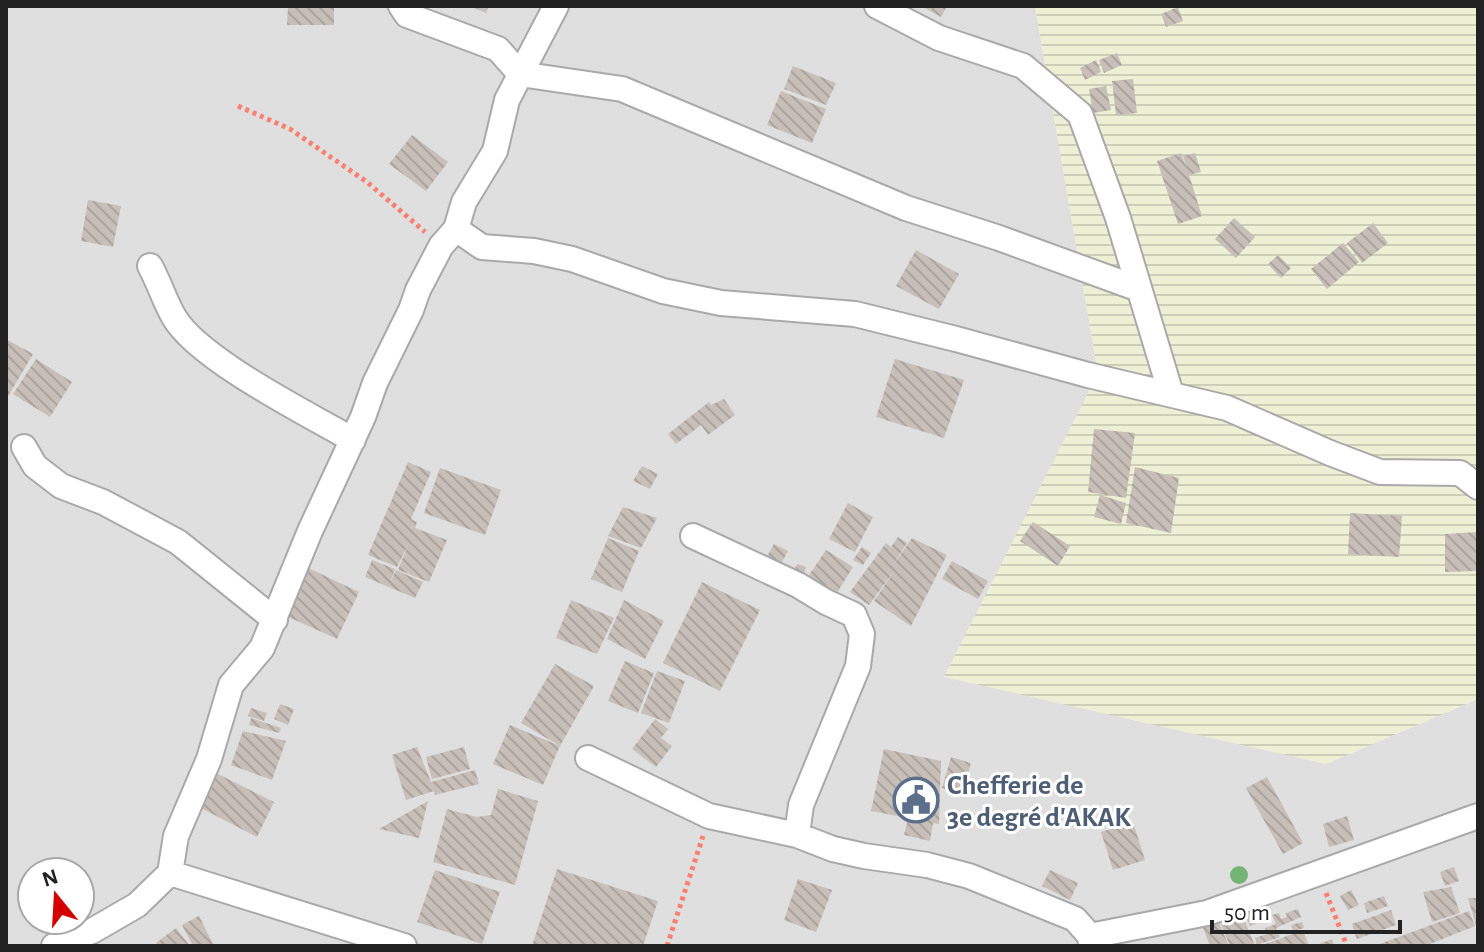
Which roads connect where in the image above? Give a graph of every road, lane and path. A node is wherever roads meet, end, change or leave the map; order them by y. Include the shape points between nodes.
1 (401, 6) edge
2 (556, 6) edge
3 (877, 6) edge
4 (520, 74) junction
5 (238, 106) dead end
6 (448, 237) junction
7 (150, 266) dead end
8 (1139, 289) junction
9 (1171, 394) junction
10 (353, 440) junction
11 (24, 447) dead end
12 (1478, 487) edge
13 (693, 536) dead end
14 (275, 620) junction
15 (588, 758) dead end
16 (709, 816) junction
17 (1478, 816) edge
18 (797, 835) junction
19 (170, 873) junction
20 (1319, 873) junction
21 (1090, 941) edge
22 (60, 945) edge
23 (404, 946) edge
24 (667, 946) edge
25 (1347, 946) edge

1 - 4 street via 407,15 498,49
2 - 4 street
3 - 8 street via 939,38 1023,66 1080,114
4 - 6 street via 507,100 495,151
4 - 8 street via 622,89 906,208
5 - 6 path via 290,129
6 - 9 street via 572,259 663,291 721,303 855,314
6 - 10 street via 375,383
7 - 10 street via 174,317 198,345
8 - 9 street
9 - 12 street via 1227,408 1380,472 1460,473
10 - 14 street
11 - 14 street via 35,466 61,486 178,542
13 - 18 street via 841,607 859,624 858,666 801,805
14 - 19 street via 262,648 231,685 209,759 176,836
15 - 16 street
16 - 18 street
16 - 24 path
17 - 20 street
18 - 21 street via 843,851 969,876 1075,919
19 - 22 street via 137,905
19 - 23 street
20 - 21 street via 1207,913
20 - 25 path

